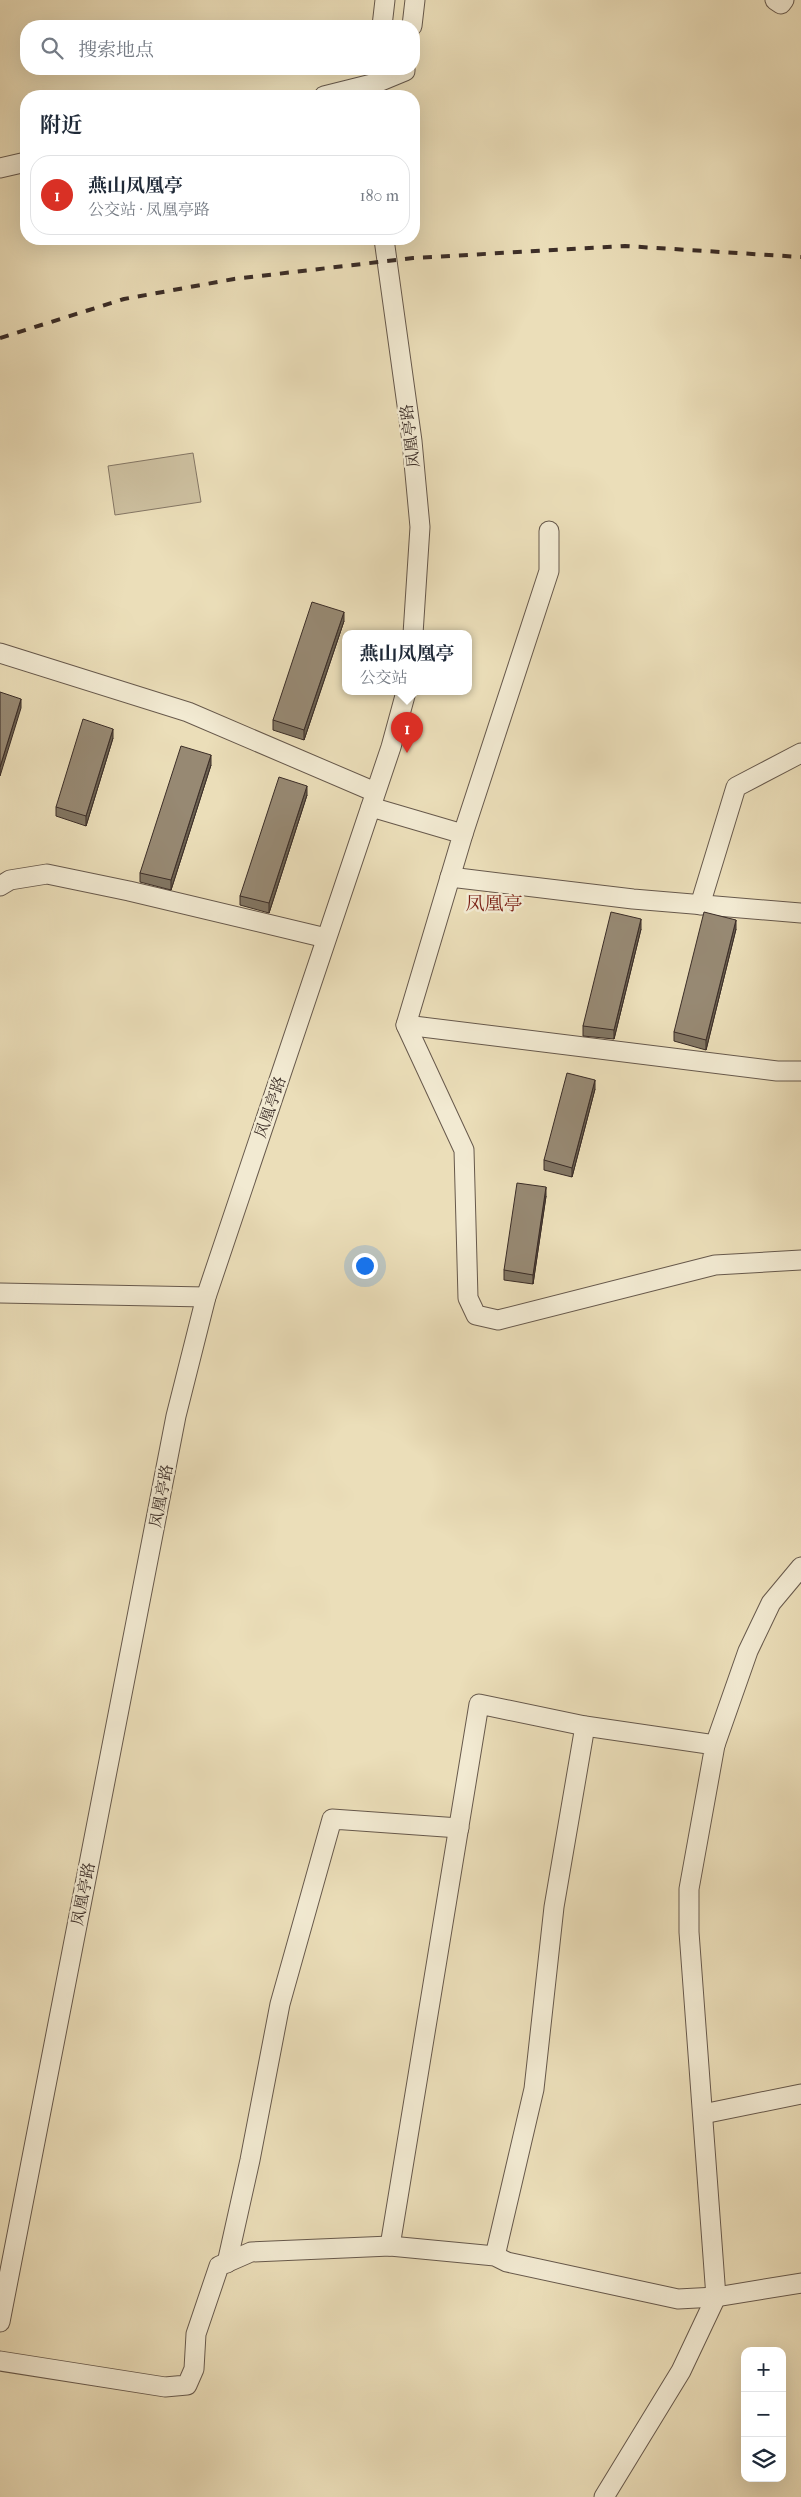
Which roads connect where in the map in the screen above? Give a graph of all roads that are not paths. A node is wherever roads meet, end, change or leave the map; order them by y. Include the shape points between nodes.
1 (385, 0) edge
2 (415, 0) edge
3 (775, 0) edge
4 (784, 0) edge
5 (383, 20) edge
6 (413, 20) edge
7 (395, 75) edge
8 (376, 83) edge
9 (348, 90) edge
10 (20, 163) edge
11 (0, 168) edge
12 (385, 245) edge
13 (549, 531) dead end
14 (413, 630) edge
15 (0, 653) edge
16 (405, 695) edge
17 (801, 753) edge
18 (373, 799) junction
19 (463, 834) junction
20 (450, 878) junction
21 (0, 886) edge
22 (700, 905) junction
23 (801, 913) edge
24 (326, 938) junction
25 (406, 1025) junction
26 (801, 1071) edge
27 (801, 1260) edge
28 (0, 1293) edge
29 (206, 1297) junction
30 (801, 1567) edge
31 (585, 1726) junction
32 (715, 1745) junction
33 (459, 1828) junction
34 (801, 2094) edge
35 (703, 2114) junction
36 (390, 2246) junction
37 (495, 2256) junction
38 (227, 2263) junction
39 (801, 2283) edge
40 (716, 2297) junction
41 (0, 2322) edge
42 (0, 2361) edge
43 (604, 2497) edge

1 - 5 street
2 - 6 street
3 - 4 street via 781,4
7 - 8 street
8 - 9 street
10 - 11 street
12 - 14 street, 凤凰亭路 via 412,441 420,527
13 - 19 street via 549,571
15 - 18 street via 188,712
16 - 18 street, 凤凰亭路
17 - 22 street via 736,787
18 - 19 street
18 - 24 street, 凤凰亭路
19 - 20 street
20 - 22 street
20 - 25 street
21 - 24 street via 10,880 47,874
22 - 23 street
24 - 29 street, 凤凰亭路
25 - 26 street via 777,1071
25 - 27 street via 464,1150 468,1298 476,1315 498,1320 715,1265
28 - 29 street
29 - 41 street, 凤凰亭路 via 176,1416
30 - 32 street via 771,1603 748,1651
31 - 32 street
31 - 33 street via 480,1704
31 - 37 street via 554,1907 534,2089
32 - 35 street via 689,1889 689,1932
33 - 36 street
33 - 38 street via 332,1819 280,2004
34 - 35 street
35 - 40 street
36 - 37 street
36 - 38 street via 251,2252
37 - 40 street via 507,2262 678,2299
38 - 42 street via 219,2266 196,2334 194,2369 187,2385 165,2387
39 - 40 street
40 - 43 street via 681,2371

